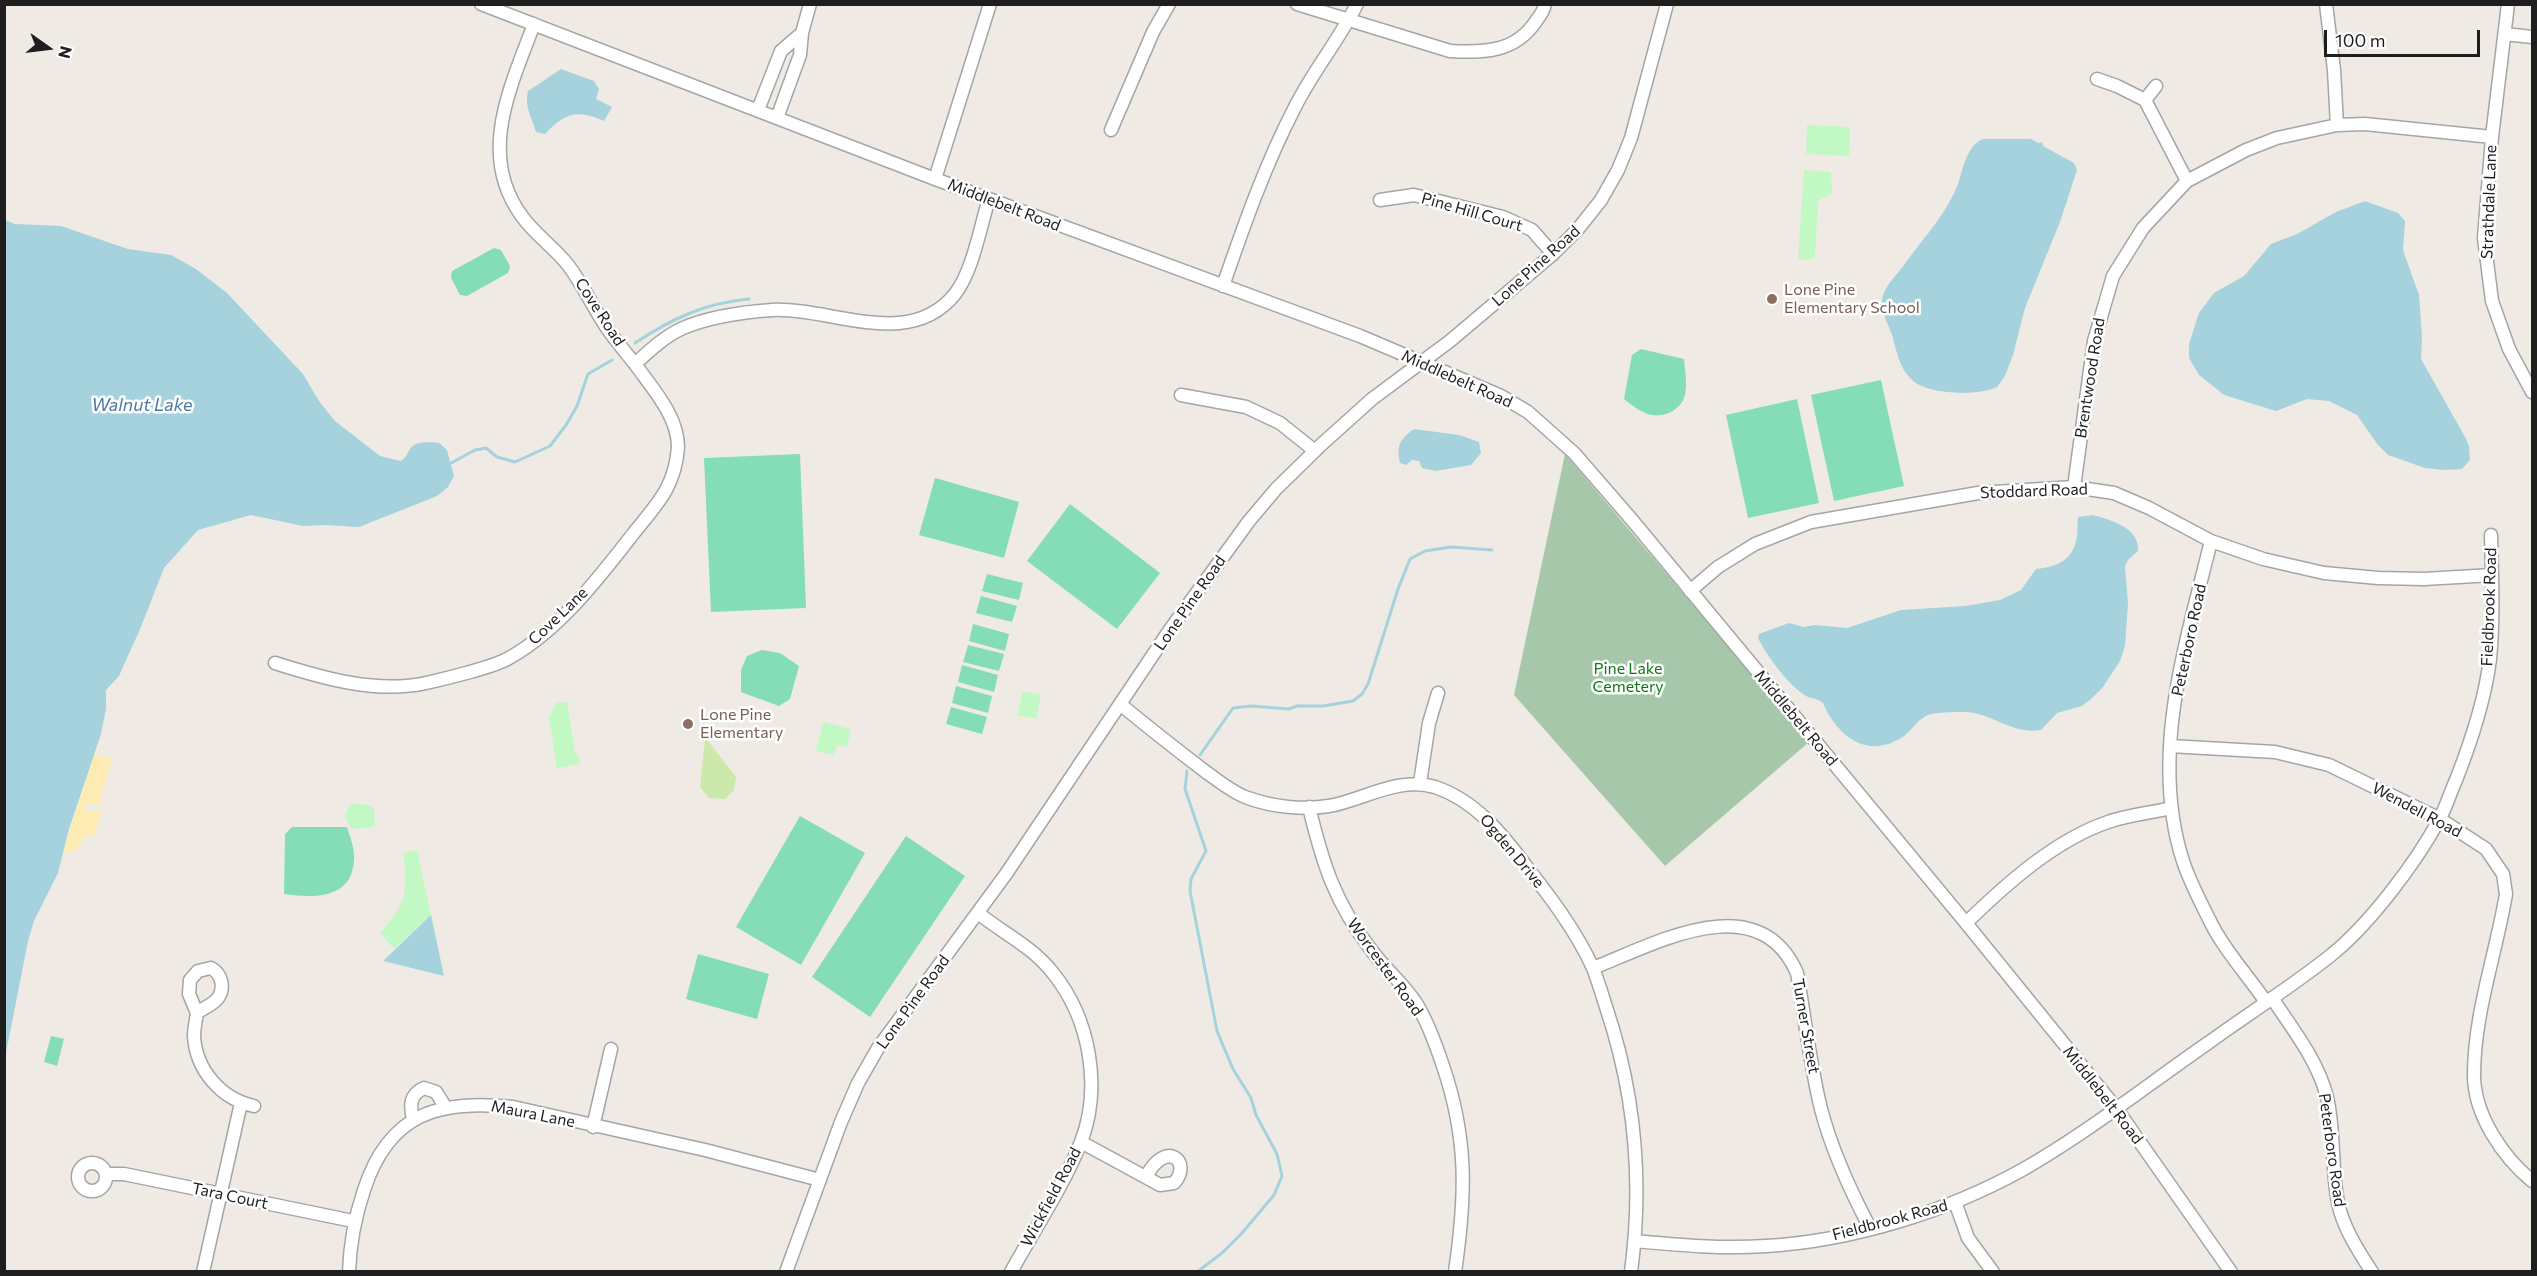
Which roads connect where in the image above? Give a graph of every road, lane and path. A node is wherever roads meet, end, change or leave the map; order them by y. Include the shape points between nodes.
1 (481, 4) edge
2 (810, 4) edge
3 (990, 4) edge
4 (1169, 4) edge
5 (1297, 4) edge
6 (1357, 4) edge
7 (1545, 4) edge
8 (1667, 4) edge
9 (2326, 4) edge
10 (2508, 4) edge
11 (1349, 20) junction
12 (534, 24) junction
13 (802, 33) junction
14 (2505, 34) junction
15 (2532, 38) edge
16 (2097, 80) dead end
17 (2156, 86) dead end
18 (2145, 100) junction
19 (758, 110) junction
20 (777, 118) junction
21 (2337, 125) junction
22 (1111, 130) dead end
23 (2492, 137) junction
24 (935, 179) junction
25 (2187, 181) junction
26 (989, 199) junction
27 (1380, 200) dead end
28 (1553, 254) junction
29 (1223, 286) junction
30 (1424, 362) junction
31 (635, 364) junction
32 (2532, 392) edge
33 (1181, 395) dead end
34 (1315, 451) junction
35 (2074, 487) junction
36 (2491, 534) dead end
37 (2211, 542) junction
38 (2492, 575) junction
39 (1690, 591) junction
40 (275, 663) dead end
41 (1438, 693) dead end
42 (1120, 704) junction
43 (2170, 746) junction
44 (1420, 783) junction
45 (1309, 807) junction
46 (2171, 808) junction
47 (2440, 819) junction
48 (978, 913) junction
49 (1966, 923) junction
50 (1593, 968) junction
51 (2269, 1000) junction
52 (197, 1013) dead end
53 (611, 1049) dead end
54 (446, 1108) junction
55 (2116, 1108) junction
56 (413, 1120) junction
57 (593, 1127) junction
58 (1081, 1142) junction
59 (106, 1174) dead end
60 (1146, 1177) dead end
61 (820, 1180) junction
62 (2532, 1181) edge
63 (219, 1193) junction
64 (1955, 1202) junction
65 (353, 1221) junction
66 (1870, 1228) junction
67 (1635, 1241) junction
68 (203, 1272) edge
69 (349, 1272) edge
70 (786, 1272) edge
71 (1011, 1272) edge
72 (1455, 1272) edge
73 (1631, 1272) edge
74 (1993, 1272) edge
75 (2231, 1272) edge
76 (2372, 1272) edge

1 - 12 street, Middlebelt Road
2 - 13 street
3 - 24 street
4 - 22 street
5 - 11 street
6 - 11 street
7 - 11 street via 1532,28 1519,41 1497,50 1473,52 1450,51
8 - 28 street, Lone Pine Road via 1634,129 1618,170 1578,229
9 - 21 street
10 - 14 street, Strathdale Lane
11 - 29 street via 1319,65 1275,147
12 - 19 street, Middlebelt Road
12 - 31 street, Cove Road via 507,93 504,112 500,141 508,196 528,225 566,262 609,331
13 - 19 street via 781,51
13 - 20 street via 800,55
14 - 15 street
14 - 23 street, Strathdale Lane
16 - 18 street
17 - 18 street
18 - 25 street
19 - 20 street, Middlebelt Road
20 - 24 street, Middlebelt Road
21 - 23 street, Brentwood Road via 2365,124
21 - 25 street, Brentwood Road via 2277,138
23 - 32 street, Strathdale Lane via 2484,238 2486,270 2509,349
24 - 26 street, Middlebelt Road
25 - 35 street, Brentwood Road via 2143,228 2113,276 2094,341
26 - 29 street, Middlebelt Road
26 - 31 street, Cove Road via 971,259 956,292 930,314 911,322 886,324 804,311 772,310 718,318 682,328
27 - 28 street, Pine Hill Court via 1414,195 1503,217 1532,230
28 - 30 street, Lone Pine Road
29 - 30 street, Middlebelt Road
30 - 34 street, Lone Pine Road via 1372,399
30 - 39 street, Middlebelt Road via 1501,396 1556,435
31 - 40 street, Cove Lane via 675,428 678,446 672,475 656,505 621,549 565,613 531,644 506,660 426,683 391,687 349,682
33 - 34 street via 1246,407 1280,423
34 - 42 street, Lone Pine Road via 1249,521
35 - 37 street, Stoddard Road via 2114,494 2149,508
35 - 39 street, Stoddard Road via 1978,493 1811,522 1755,544 1718,567
36 - 38 street, Fieldbrook Road
37 - 38 street, Stoddard Road via 2324,573 2412,579
37 - 43 street, Peterboro Road via 2178,674
38 - 47 street, Fieldbrook Road via 2490,661 2469,743
39 - 49 street, Middlebelt Road
41 - 44 street
42 - 45 street via 1206,772 1247,798
42 - 48 street, Lone Pine Road
43 - 46 street, Peterboro Road
43 - 47 street, Wendell Road via 2276,752 2329,765
44 - 45 street via 1330,806
44 - 50 street, Ogden Drive via 1472,805 1513,849 1557,906
45 - 72 street, Worcester Road via 1322,862 1341,907 1371,951 1415,1003 1453,1095 1463,1147 1462,1218
46 - 49 street via 2108,822 2052,850
46 - 51 street, Peterboro Road via 2183,861 2210,922
47 - 51 street, Fieldbrook Road via 2371,915 2332,955
47 - 62 street, Wendell Road via 2486,849 2503,874 2506,894 2477,1031 2474,1077 2482,1114 2504,1153
48 - 58 street, Wickfield Road via 1038,957 1053,973 1082,1026 1091,1073
48 - 61 street, Lone Pine Road via 878,1048 858,1083
49 - 55 street, Middlebelt Road
50 - 66 street, Turner Street via 1701,928 1734,927 1759,932 1778,942 1797,973 1821,1108 1831,1142 1848,1187
50 - 67 street, Ogden Drive via 1616,1037 1631,1100 1636,1147
51 - 55 street, Fieldbrook Road
51 - 76 street, Peterboro Road via 2297,1036 2327,1097 2338,1203
52 - 63 street via 194,1036 200,1063 224,1093 247,1104
53 - 57 street
54 - 56 street, Maura Lane
54 - 56 street via 436,1092 424,1089 411,1100
54 - 57 street, Maura Lane via 482,1104 513,1107
55 - 64 street, Fieldbrook Road via 2021,1170
55 - 75 street, Middlebelt Road
56 - 65 street, Maura Lane via 385,1144 370,1172
57 - 61 street, Maura Lane via 705,1150
58 - 60 street
58 - 71 street, Wickfield Road
59 - 63 street, Tara Court
61 - 70 street, Lone Pine Road
63 - 65 street, Tara Court
63 - 68 street
64 - 66 street, Fieldbrook Road
64 - 74 street via 1968,1238
65 - 69 street, Maura Lane
66 - 67 street, Fieldbrook Road via 1767,1246 1708,1247
67 - 73 street, Ogden Drive

